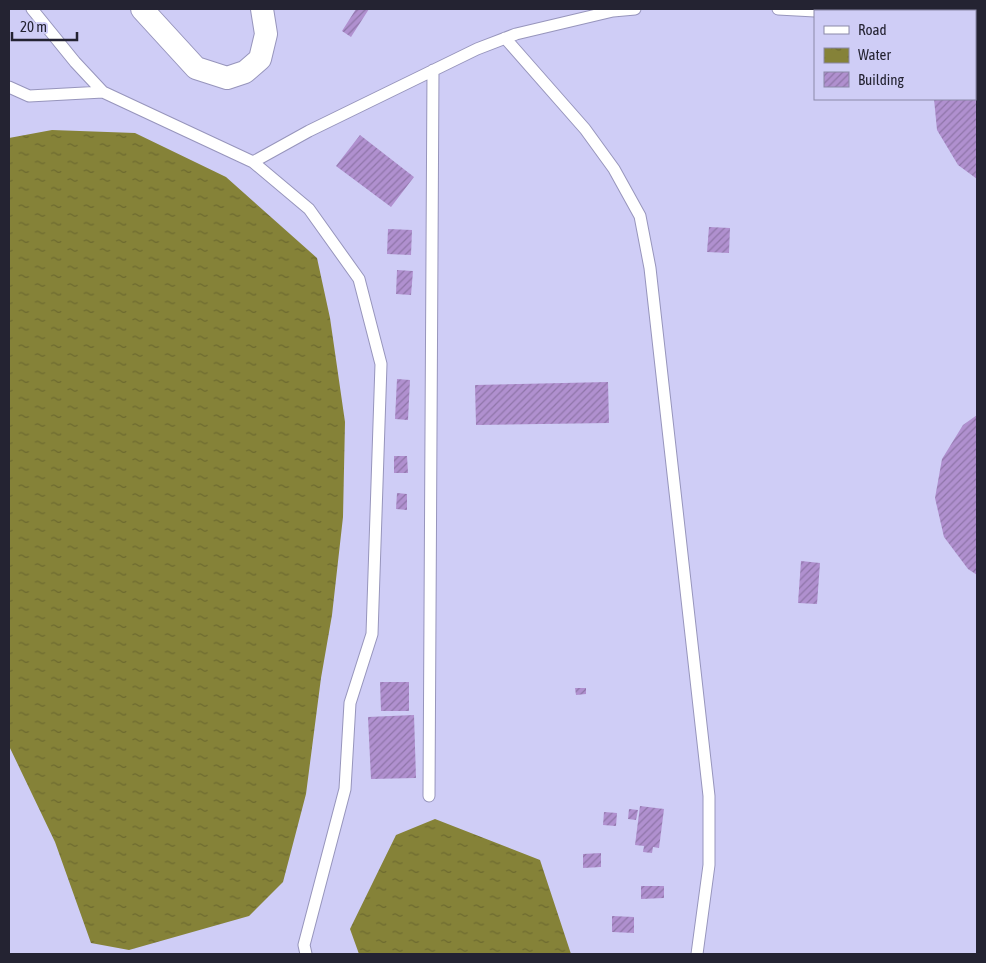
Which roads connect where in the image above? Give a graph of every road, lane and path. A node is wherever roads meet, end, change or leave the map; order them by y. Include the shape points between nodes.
1 (32, 9) edge
2 (142, 9) edge
3 (262, 9) edge
4 (635, 9) edge
5 (778, 9) edge
6 (814, 11) edge
7 (505, 38) junction
8 (433, 70) junction
9 (9, 87) edge
10 (103, 92) junction
11 (253, 162) junction
12 (429, 796) dead end
13 (306, 954) edge
14 (697, 954) edge

1 - 10 lane
2 - 3 street via 196,68 227,78 245,72 260,58 266,34
4 - 7 lane via 613,11
5 - 6 lane
7 - 8 lane
7 - 14 lane via 585,129 614,169 640,216 650,268 709,796 709,865
8 - 11 lane
8 - 12 lane
9 - 10 lane via 30,96
10 - 11 lane
11 - 13 lane via 309,209 359,279 381,364 372,634 350,703 345,789 304,945

